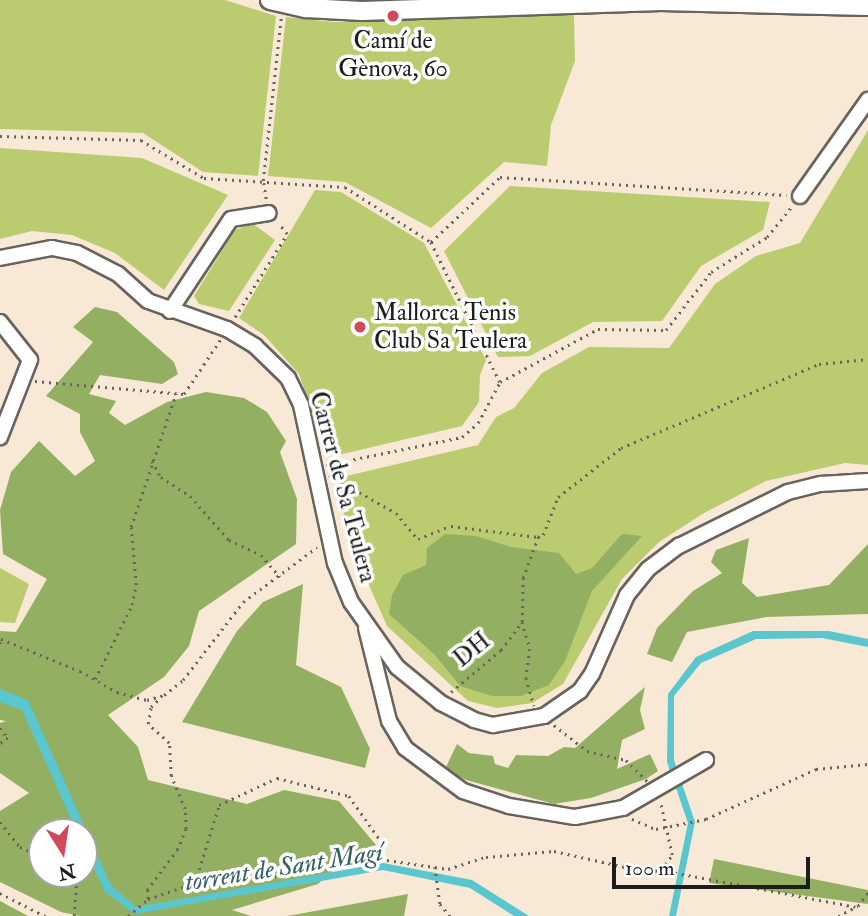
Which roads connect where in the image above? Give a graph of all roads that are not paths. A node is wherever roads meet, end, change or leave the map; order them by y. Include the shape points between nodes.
1 (276, 2) edge
2 (868, 6) edge
3 (868, 100) edge
4 (800, 196) road end
5 (269, 213) road end
6 (0, 258) edge
7 (170, 311) junction
8 (0, 322) edge
9 (0, 437) edge
10 (868, 481) edge
11 (365, 623) junction
12 (400, 669) junction
13 (379, 691) junction
14 (706, 760) dead end

1 - 2 street via 362,11 648,1
3 - 4 street
5 - 7 street via 232,219
6 - 7 street, Carrer de Sa Teulera via 52,248 77,253 118,274 148,301
7 - 11 street, Carrer de Sa Teulera via 226,329 255,346 288,378 301,405 330,541 347,593
8 - 9 street via 30,360 26,380
10 - 12 street, Carrer de Sa Teulera via 788,492 661,558 627,595 580,691 544,716 493,725 441,703
11 - 12 street, Carrer de Sa Teulera
11 - 13 street
12 - 13 street
13 - 14 street via 389,722 405,748 463,791 509,806 575,817 623,808

